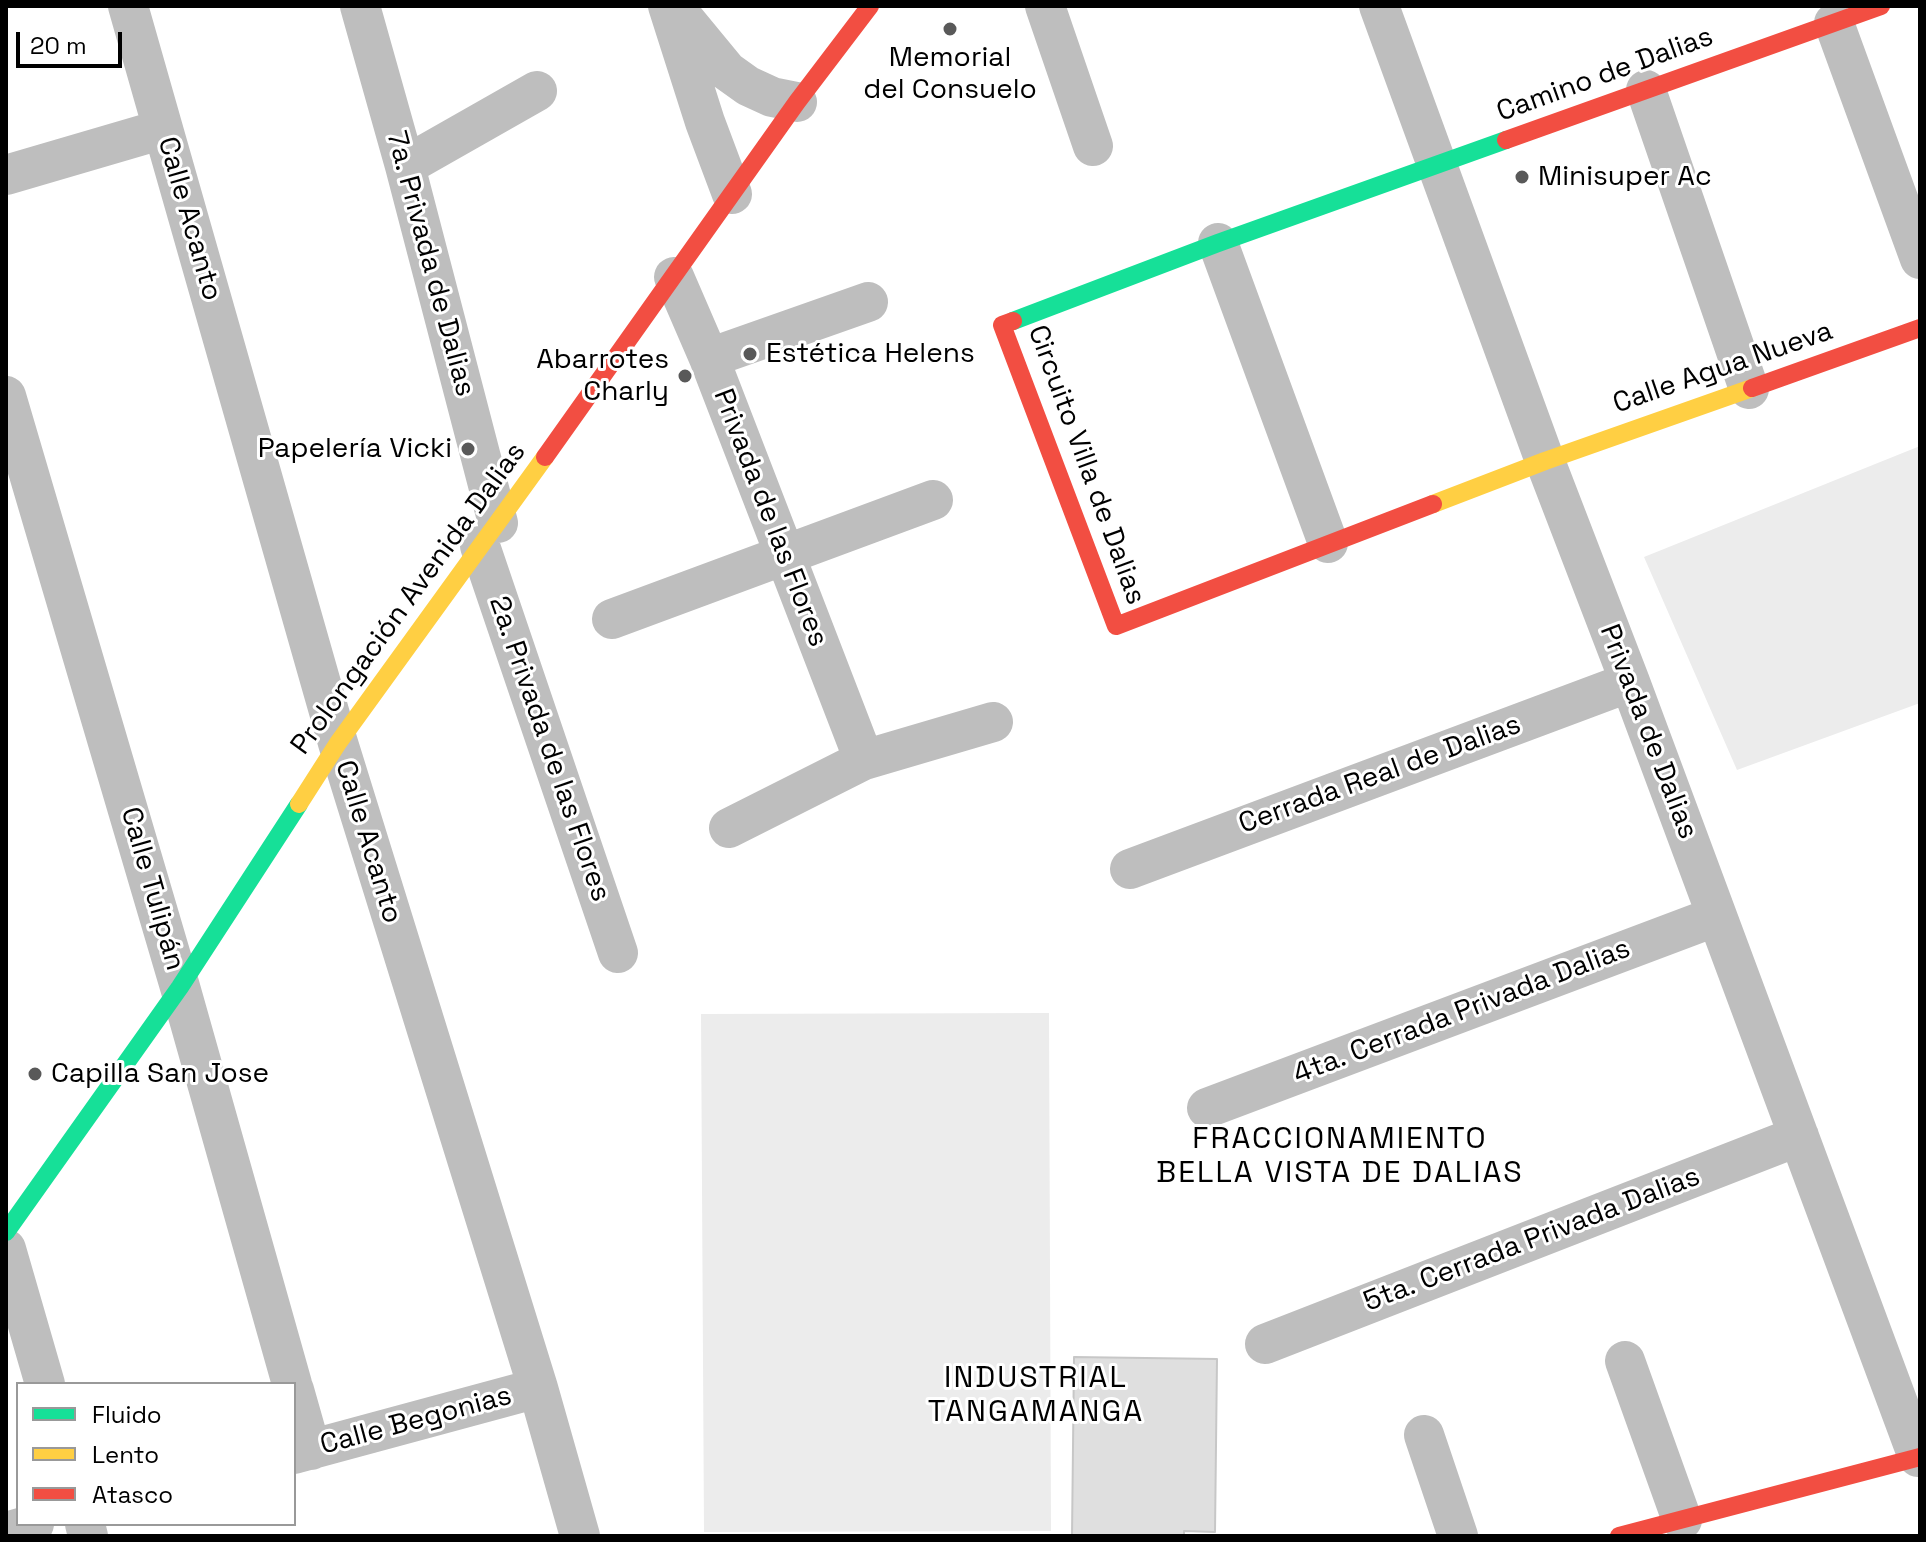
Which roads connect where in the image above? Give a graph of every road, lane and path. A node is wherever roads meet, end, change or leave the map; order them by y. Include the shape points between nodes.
1 (128, 6) edge
2 (360, 6) edge
3 (668, 6) edge
4 (674, 6) edge
5 (870, 6) edge
6 (1045, 6) edge
7 (1379, 6) edge
8 (1881, 6) edge
9 (1834, 23) junction
10 (1646, 90) junction
11 (537, 91) dead end
12 (797, 102) junction
13 (163, 129) junction
14 (1093, 146) dead end
15 (1437, 164) junction
16 (405, 166) junction
17 (6, 175) edge
18 (732, 194) junction
19 (1218, 243) junction
20 (1920, 259) edge
21 (674, 277) junction
22 (868, 302) dead end
23 (1920, 328) edge
24 (709, 358) junction
25 (1749, 389) junction
26 (6, 396) edge
27 (1545, 461) junction
28 (933, 500) dead end
29 (489, 534) junction
30 (1328, 543) junction
31 (785, 556) junction
32 (612, 619) dead end
33 (1630, 682) junction
34 (993, 722) dead end
35 (338, 743) junction
36 (864, 760) junction
37 (729, 828) dead end
38 (1130, 869) dead end
39 (1717, 916) junction
40 (618, 953) dead end
41 (180, 987) junction
42 (1207, 1108) dead end
43 (1799, 1136) junction
44 (6, 1232) edge
45 (6, 1249) edge
46 (1265, 1344) dead end
47 (1625, 1361) dead end
48 (44, 1382) edge
49 (291, 1382) edge
50 (538, 1388) junction
51 (296, 1406) edge
52 (1424, 1435) dead end
53 (302, 1452) edge
54 (1919, 1457) edge
55 (1682, 1520) junction
56 (27, 1526) edge
57 (6, 1532) edge
58 (1625, 1535) edge
59 (580, 1536) edge
60 (1458, 1536) edge

1 - 13 street, Calle Acanto
2 - 16 street, 7a. Privada de Dalias
3 - 18 street
4 - 12 street via 727,71 772,97
5 - 12 street, Prolongación Avenida Dalias
6 - 14 street
7 - 15 street, Privada de Dalias
8 - 9 street, Camino de Dalias
9 - 10 street, Camino de Dalias
9 - 20 street
10 - 15 street, Camino de Dalias
10 - 25 street
11 - 16 street
12 - 18 street, Prolongación Avenida Dalias
13 - 17 street
13 - 35 street, Calle Acanto
15 - 19 street, Circuito Villa de Dalias
15 - 27 street, Privada de Dalias
16 - 29 street, 7a. Privada de Dalias
18 - 21 street, Prolongación Avenida Dalias
19 - 30 street
19 - 30 street, Circuito Villa de Dalias via 1002,325 1116,626
21 - 24 street, Privada de las Flores
21 - 29 street, Prolongación Avenida Dalias
22 - 24 street
23 - 25 street, Calle Agua Nueva
24 - 31 street, Privada de las Flores
25 - 27 street, Calle Agua Nueva
26 - 41 street, Calle Tulipán
27 - 30 street, Circuito Villa de Dalias
27 - 33 street, Privada de Dalias
28 - 31 street
29 - 35 street, Prolongación Avenida Dalias
29 - 40 street, 2a. Privada de las Flores
31 - 32 street
31 - 36 street, Privada de las Flores
33 - 38 street, Cerrada Real de Dalias
33 - 39 street, Privada de Dalias
34 - 36 street
35 - 41 street, Prolongación Avenida Dalias
35 - 50 street, Calle Acanto
36 - 37 street
39 - 42 street, 4ta. Cerrada Privada Dalias
39 - 43 street, Privada de Dalias
41 - 44 street, Prolongación Avenida Dalias
41 - 49 street, Calle Tulipán
43 - 46 street, 5ta. Cerrada Privada Dalias
43 - 54 street, Privada de Dalias
45 - 48 street
47 - 55 street
50 - 53 street, Calle Begonias
50 - 59 street, Calle Acanto
51 - 53 street
52 - 60 street
54 - 55 street
55 - 58 street
56 - 57 street

